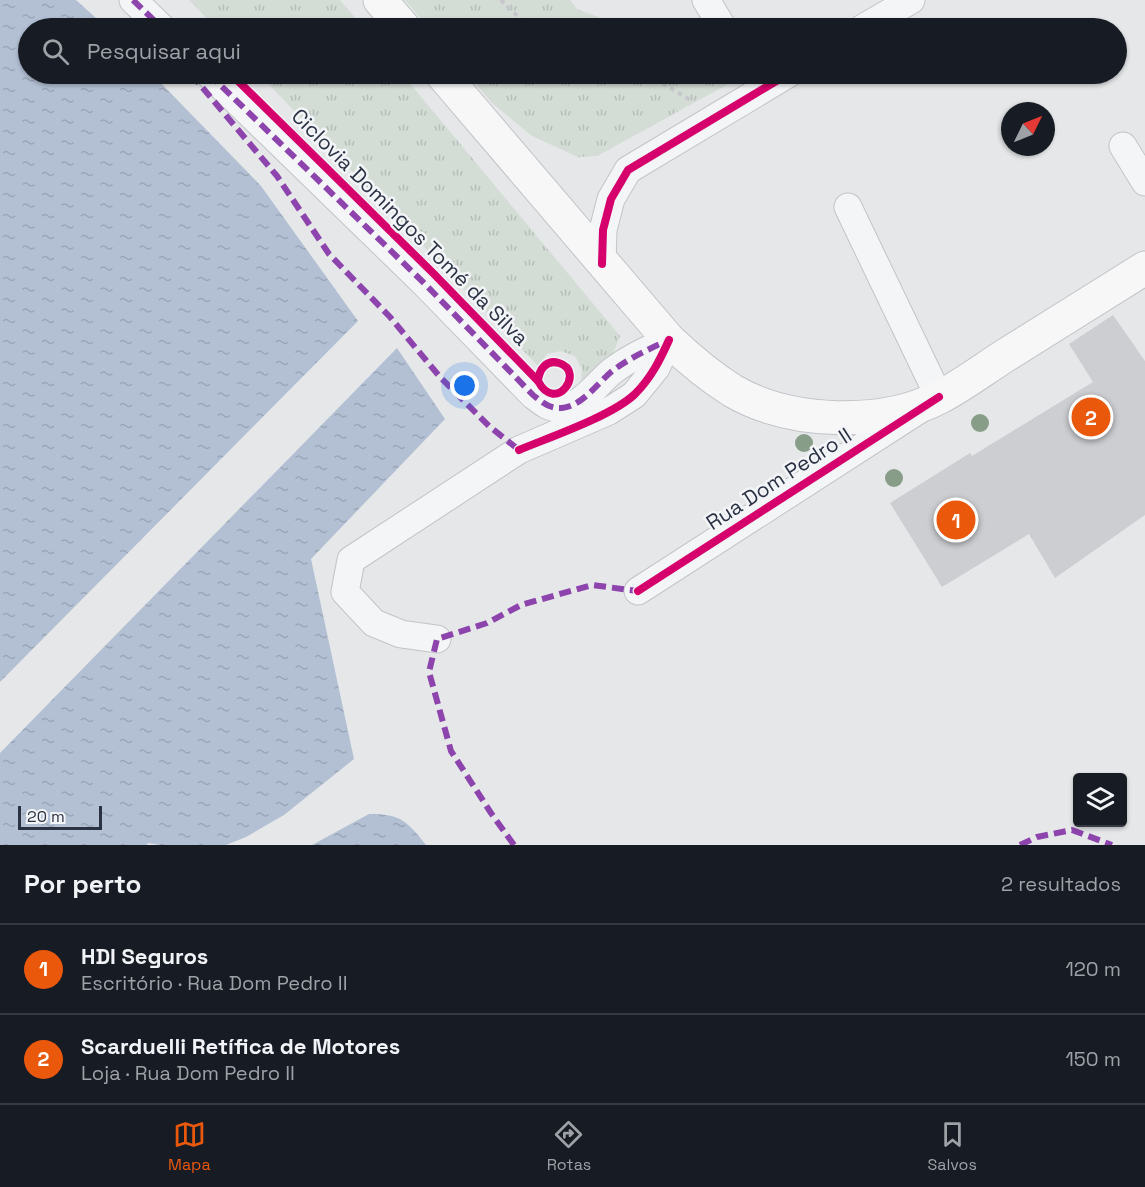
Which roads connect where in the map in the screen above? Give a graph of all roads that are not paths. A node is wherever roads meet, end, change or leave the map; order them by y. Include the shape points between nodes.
1 (133, 0) edge
2 (380, 0) edge
3 (706, 0) edge
4 (910, 0) edge
5 (152, 18) edge
6 (395, 18) edge
7 (717, 18) edge
8 (880, 18) edge
9 (219, 84) edge
10 (450, 84) edge
11 (753, 84) edge
12 (1123, 146) dead end
13 (1145, 182) edge
14 (848, 207) dead end
15 (602, 264) junction
16 (1145, 268) edge
17 (669, 340) junction
18 (939, 397) junction
19 (858, 417) junction
20 (844, 458) junction
21 (638, 591) dead end
22 (437, 639) dead end

1 - 5 street
2 - 6 main road
3 - 7 street
4 - 8 street
9 - 17 street via 548,407 563,408 576,402 637,355
10 - 15 main road
11 - 15 street via 713,118 628,170 611,199 603,230
12 - 13 street
14 - 18 street
15 - 17 main road
16 - 18 main road, Rua Dom Pedro II
17 - 19 main road via 700,369 735,392 774,408 816,416
17 - 22 street via 656,368 634,395 609,411 519,450 351,560 345,592 374,623 401,634
18 - 19 main road via 899,411
18 - 20 street, Rua Dom Pedro II
19 - 20 street, Rua Dom Pedro II via 855,440
20 - 21 street, Rua Dom Pedro II

